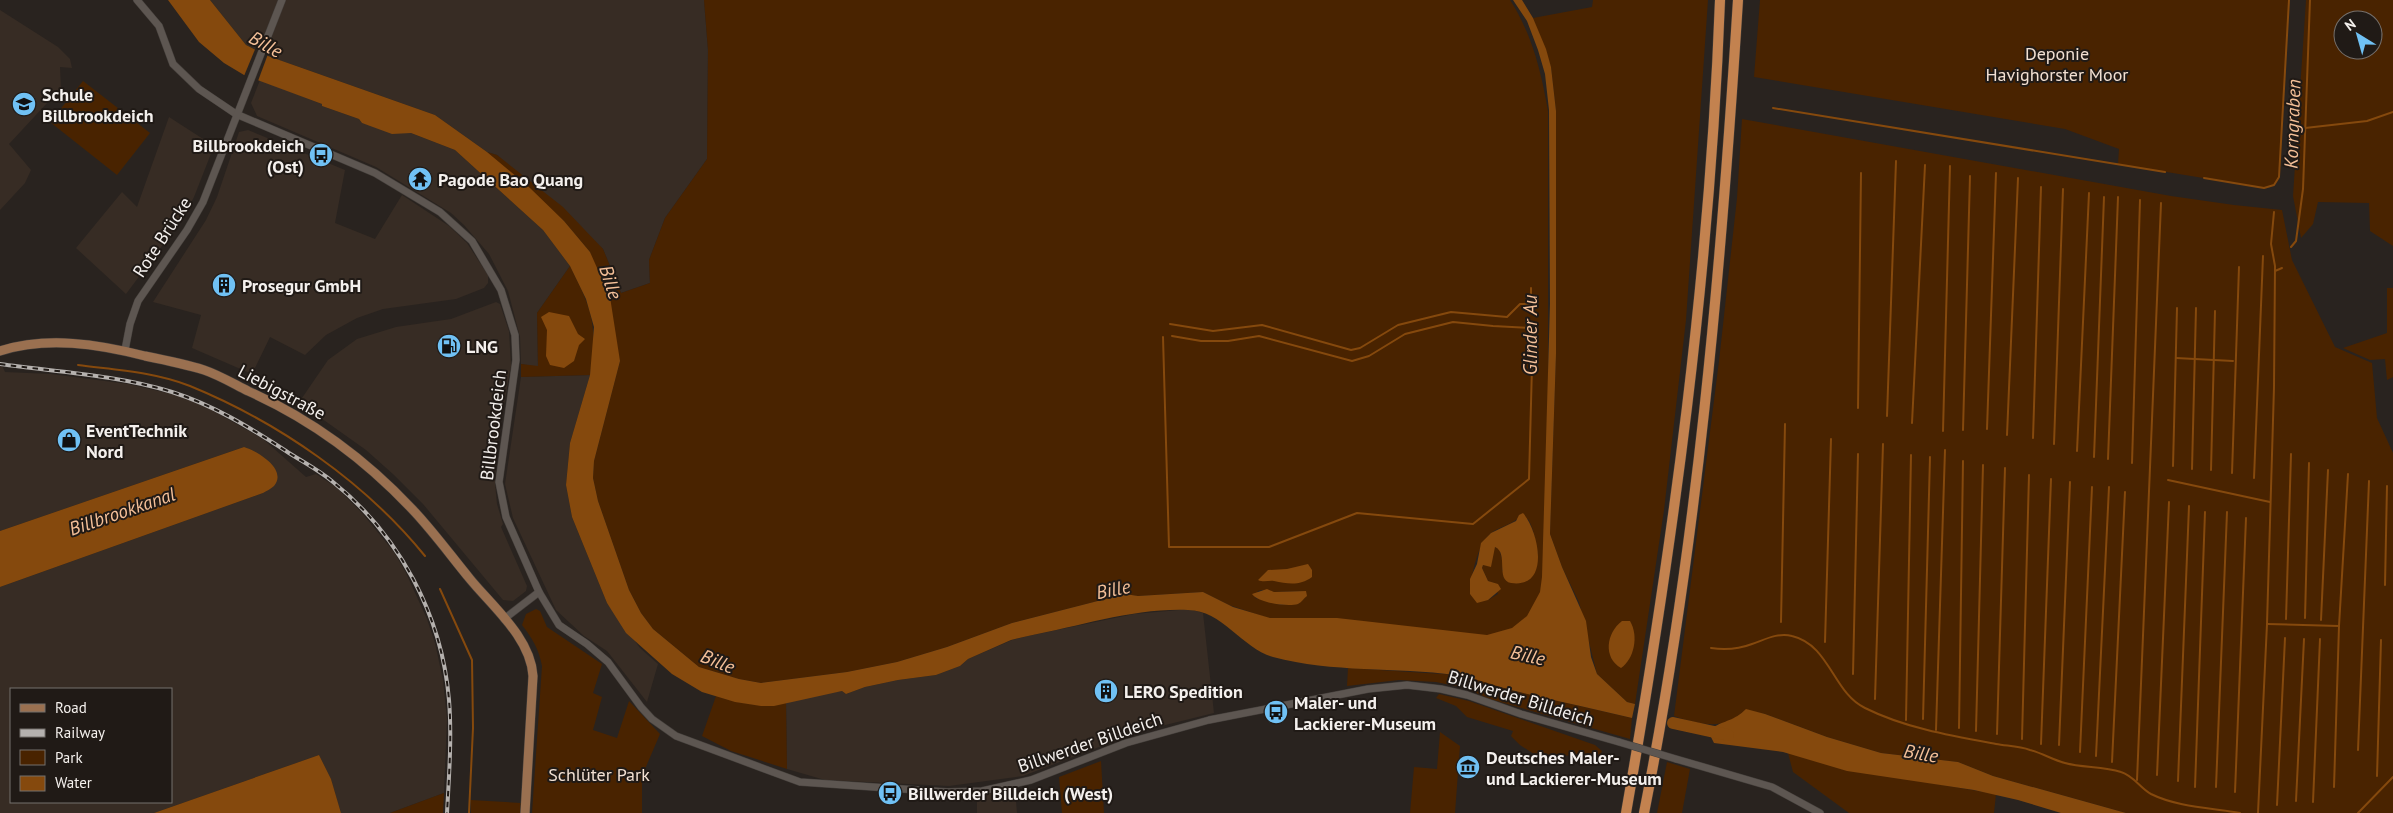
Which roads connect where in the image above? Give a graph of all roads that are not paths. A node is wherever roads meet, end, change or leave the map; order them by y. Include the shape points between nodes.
1 (137, 0) edge
2 (282, 0) edge
3 (1714, 0) edge
4 (1720, 0) edge
5 (1738, 0) edge
6 (1720, 17) junction
7 (236, 114) junction
8 (125, 350) junction
9 (0, 351) edge
10 (539, 592) junction
11 (504, 619) junction
12 (524, 813) edge
13 (1626, 813) edge
14 (1644, 813) edge
15 (1820, 813) edge

1 - 7 street, Billbrookdeich via 158,26 173,64 199,89
2 - 7 street, Rote Brücke
3 - 6 highway
4 - 6 highway
5 - 14 highway via 1726,189 1712,335 1684,573
6 - 13 highway via 1708,200 1684,440 1665,579
7 - 8 street, Rote Brücke via 203,202 138,301
7 - 10 street, Billbrookdeich via 375,173 460,227 484,257 506,301 515,335 516,360 499,482 506,517
8 - 9 main road, Liebigstraße via 50,342
8 - 11 main road, Liebigstraße via 205,370 282,406 326,434 368,467 413,510
10 - 11 street
10 - 15 street, Billwerder Billdeich, bridge via 559,625 608,662 641,706 666,730 782,776 820,785 947,792 1006,787 1126,743 1209,720 1396,686 1441,689 1467,695 1772,788
11 - 12 main road, Liebigstraße via 524,648 532,676

